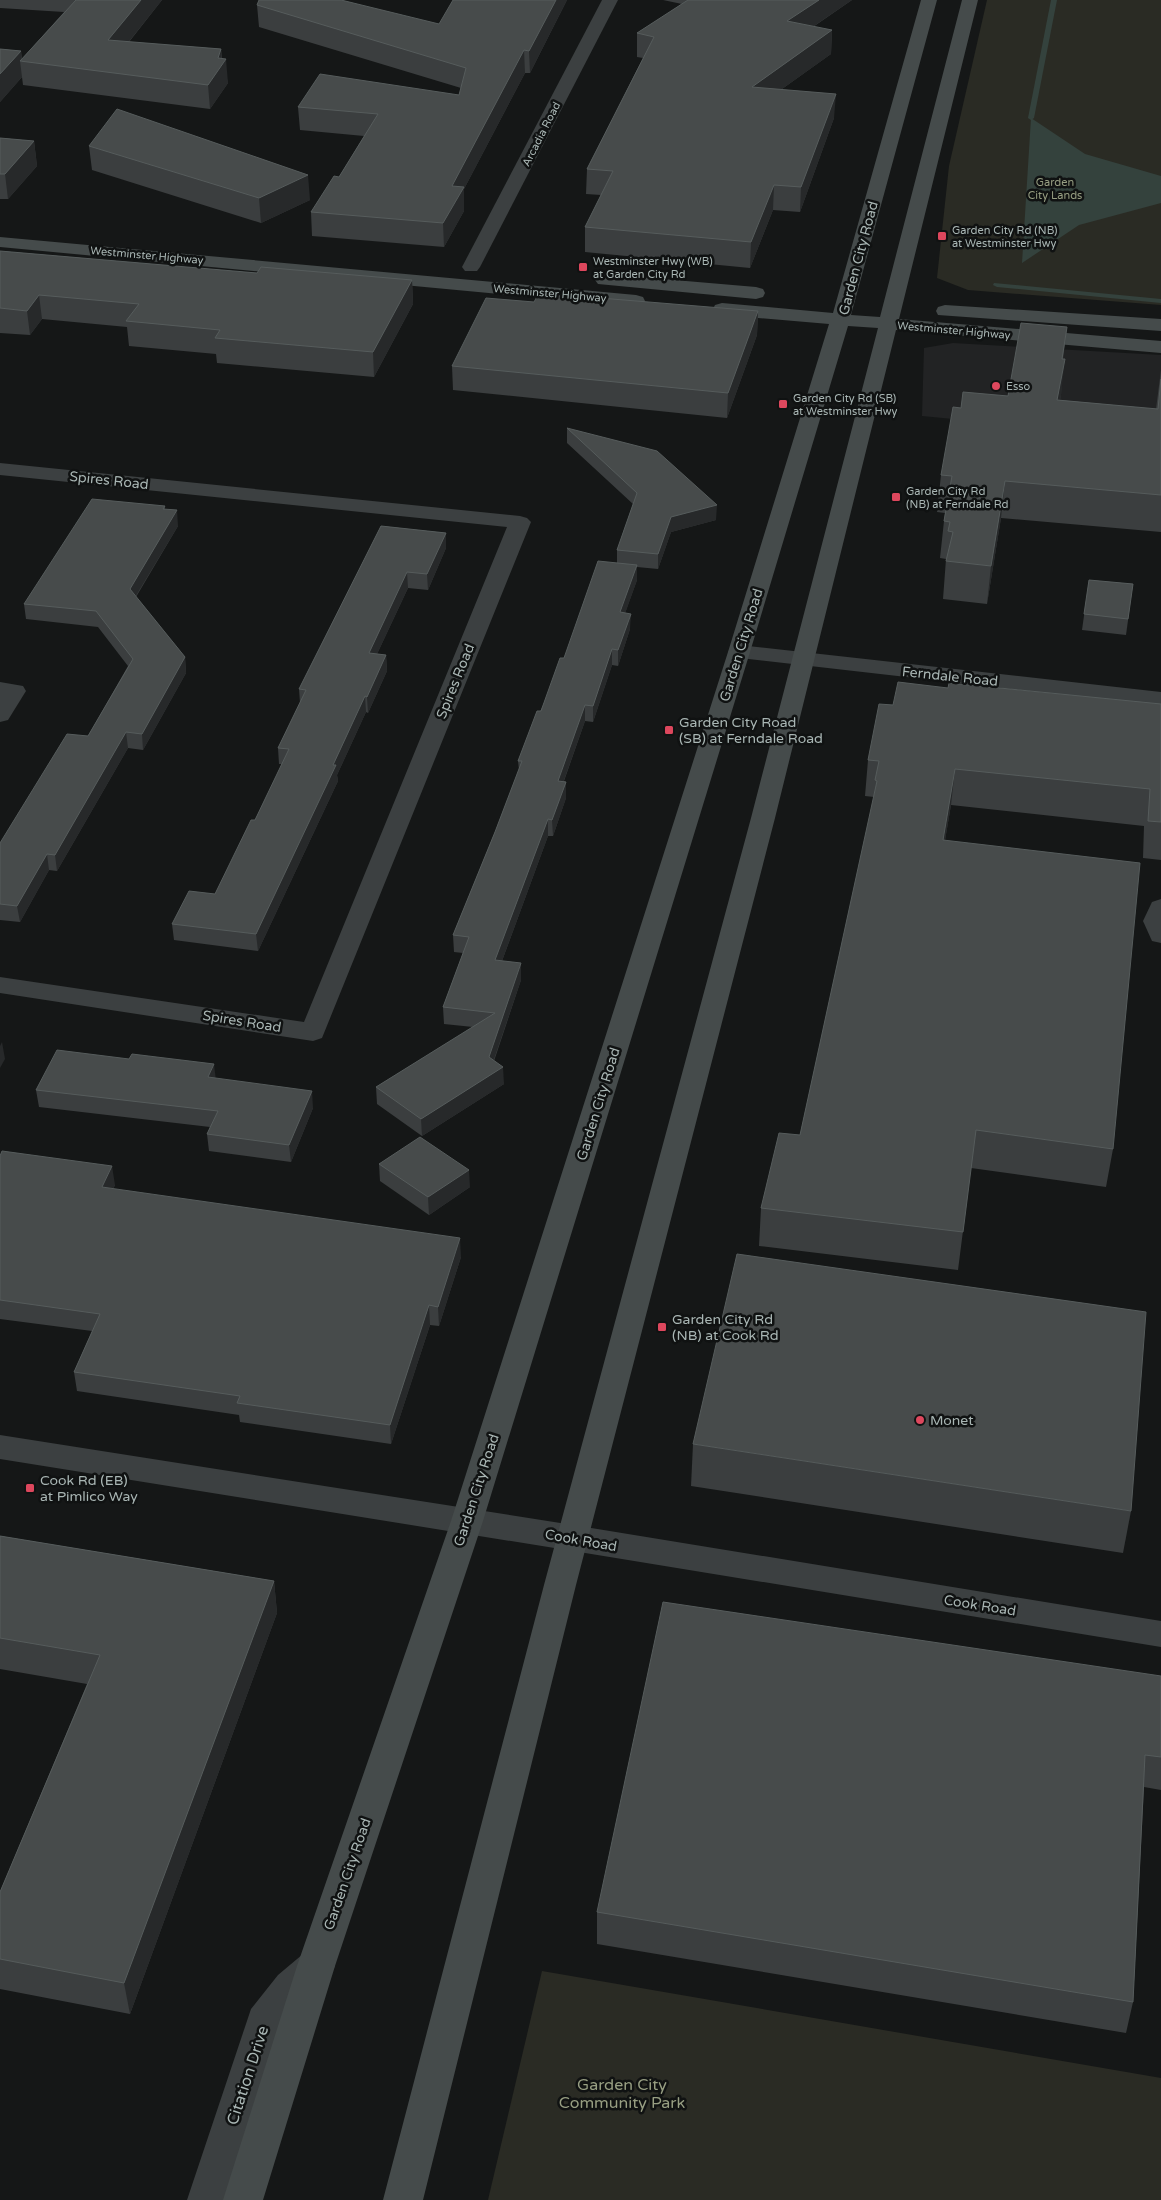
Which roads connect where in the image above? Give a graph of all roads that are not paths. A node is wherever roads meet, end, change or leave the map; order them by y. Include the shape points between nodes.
1 (605, 0) edge
2 (929, 0) edge
3 (970, 0) edge
4 (0, 224) edge
5 (53, 229) dead end
6 (0, 242) edge
7 (451, 266) dead end
8 (471, 268) junction
9 (491, 269) dead end
10 (588, 278) dead end
11 (774, 295) dead end
12 (826, 300) dead end
13 (654, 303) edge
14 (868, 304) junction
15 (703, 307) edge
16 (840, 320) junction
17 (887, 324) junction
18 (1161, 326) edge
19 (1161, 347) edge
20 (0, 469) edge
21 (739, 652) junction
22 (803, 660) junction
23 (0, 689) edge
24 (1161, 700) edge
25 (0, 715) edge
26 (1161, 907) edge
27 (1161, 935) edge
28 (0, 985) edge
29 (0, 1447) edge
30 (467, 1521) junction
31 (573, 1538) junction
32 (1161, 1634) edge
33 (316, 1966) junction
34 (207, 2200) edge
35 (244, 2200) edge
36 (403, 2200) edge

1 - 8 street, Arcadia Road
2 - 14 main road, Garden City Road
3 - 14 main road, Garden City Road
4 - 5 main road
6 - 13 main road, Westminster Highway
7 - 8 main road, Westminster Highway
8 - 9 main road, Westminster Highway
10 - 11 main road, Westminster Highway
12 - 14 main road, Westminster Highway
14 - 16 main road, Garden City Road
14 - 17 main road, Garden City Road
14 - 18 main road, Westminster Highway
15 - 16 main road, Westminster Highway
16 - 17 main road, Westminster Highway
16 - 21 main road, Garden City Road
17 - 19 main road, Westminster Highway
17 - 22 main road, Garden City Road
20 - 28 street, Spires Road via 520,522 313,1032
21 - 22 street, Ferndale Road
21 - 30 main road, Garden City Road
22 - 24 street, Ferndale Road
22 - 31 main road, Garden City Road
23 - 25 street via 15,690
26 - 27 street via 1155,917 1156,928
29 - 30 street, Cook Road
30 - 31 street, Cook Road
30 - 33 main road, Garden City Road
31 - 32 street, Cook Road
31 - 36 main road, Garden City Road
33 - 34 street, Citation Drive via 291,1987 264,2021
33 - 35 main road, Garden City Road

